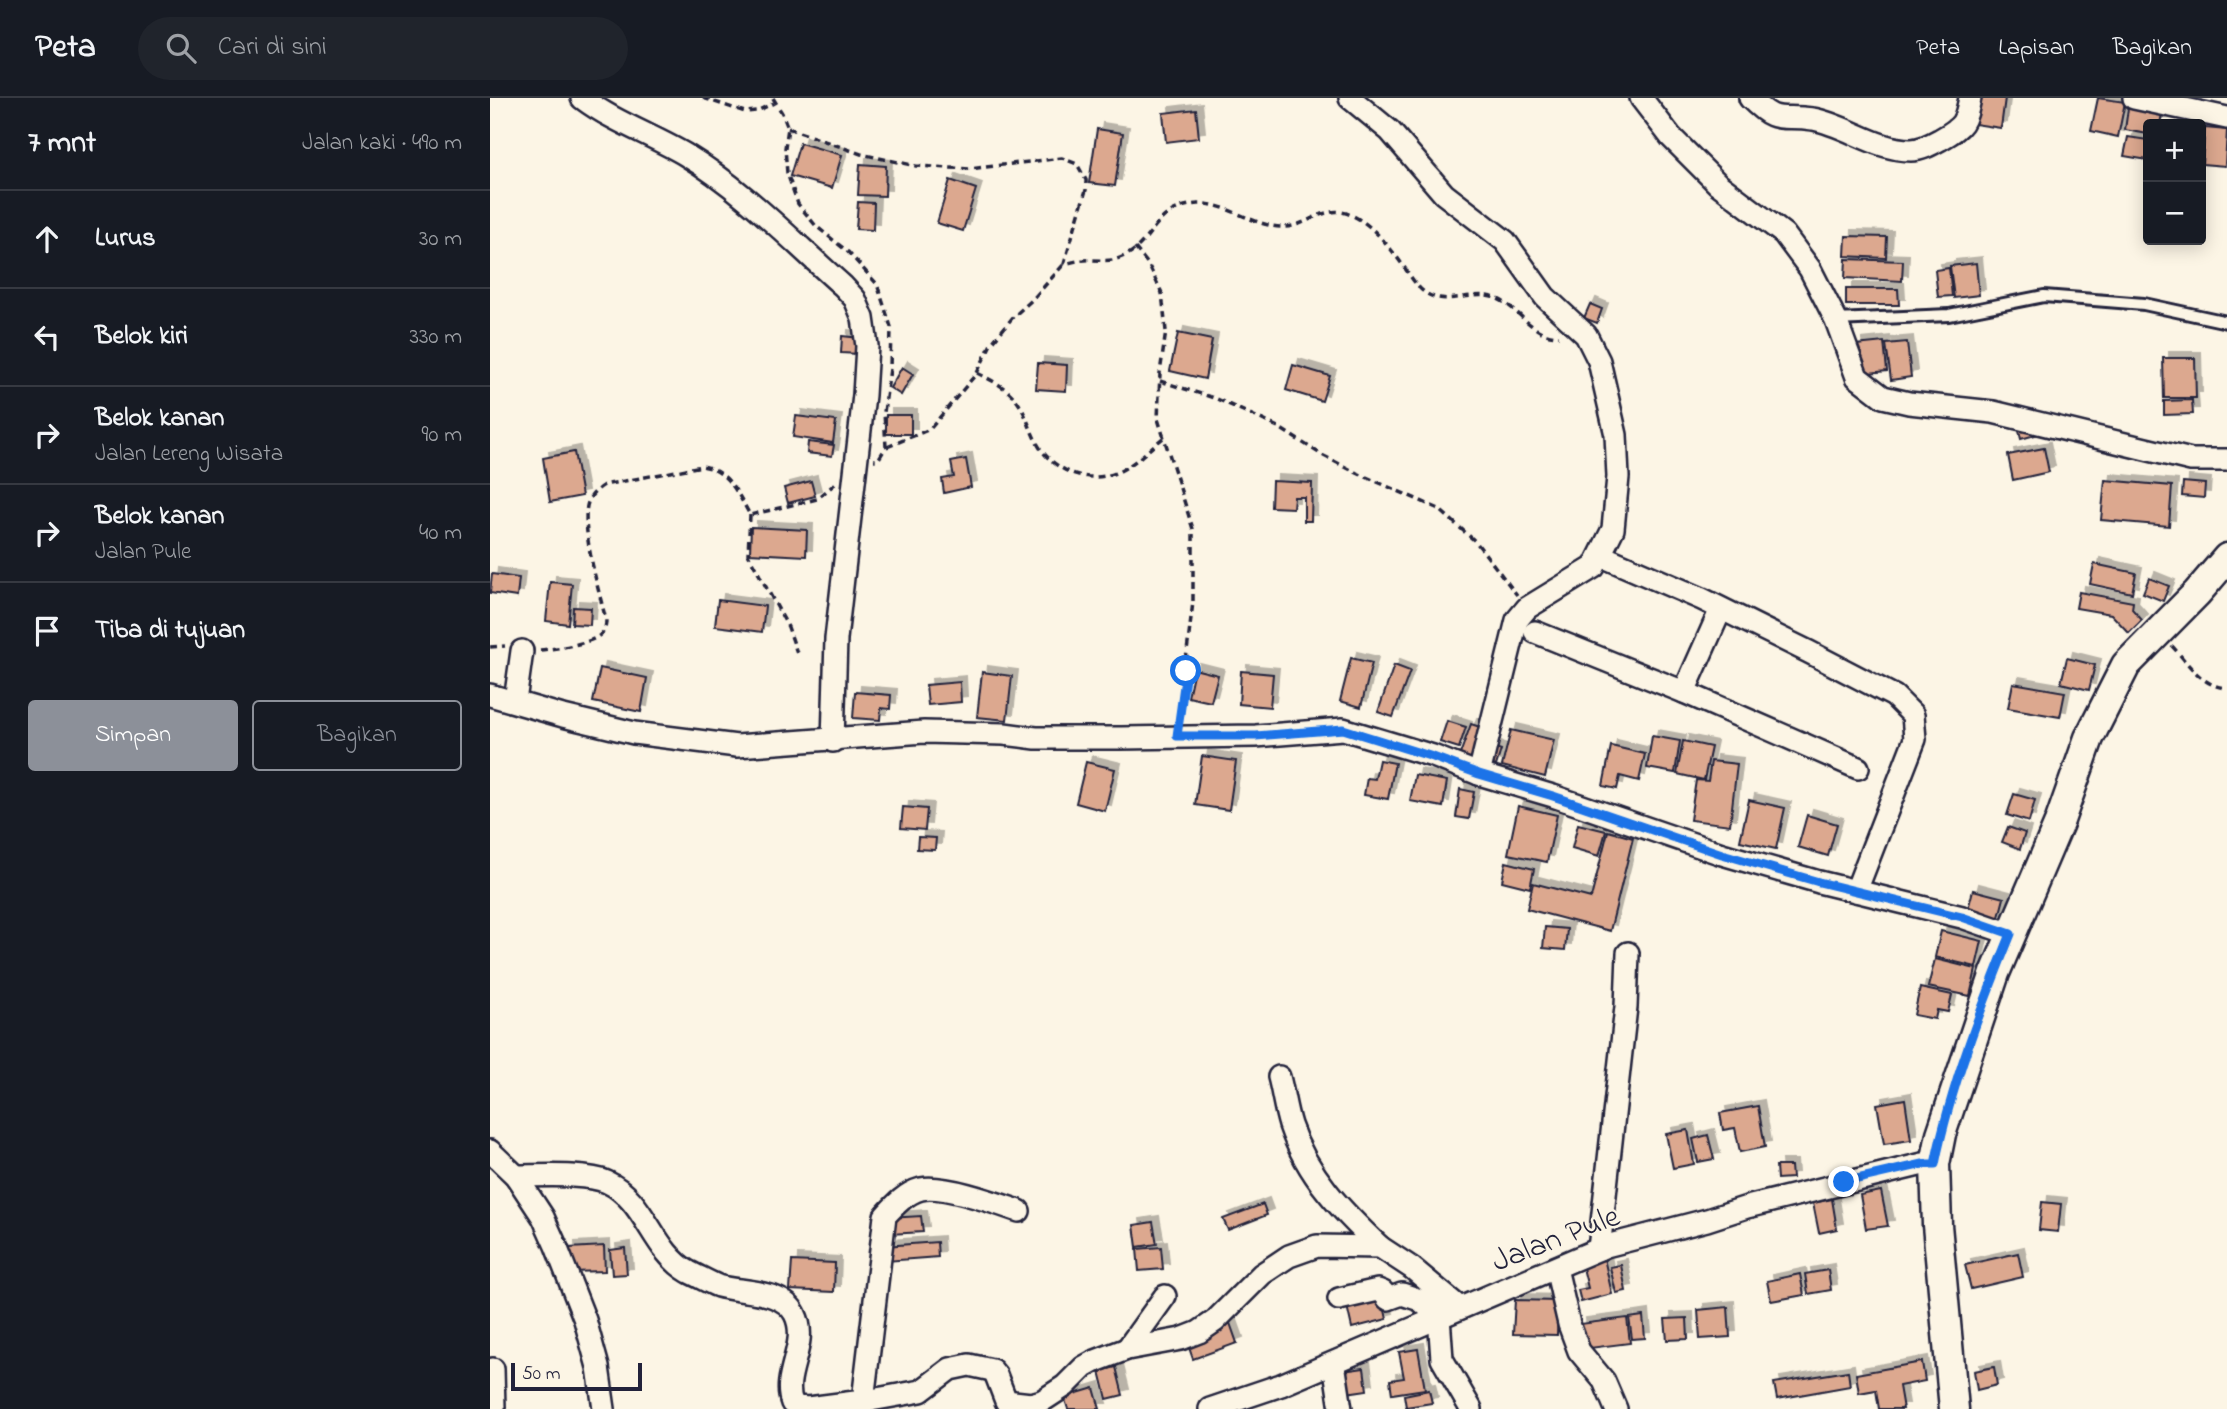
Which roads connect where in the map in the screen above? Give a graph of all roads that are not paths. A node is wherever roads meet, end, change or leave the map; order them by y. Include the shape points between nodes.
1 (582, 98) edge
2 (1350, 98) edge
3 (1641, 98) edge
4 (1750, 98) edge
5 (1808, 98) edge
6 (1970, 98) edge
7 (2134, 98) edge
8 (2227, 118) edge
9 (1813, 120) junction
10 (1836, 320) junction
11 (2227, 322) edge
12 (2227, 460) edge
13 (2227, 558) edge
14 (1609, 559) dead end
15 (1721, 609) junction
16 (1535, 632) dead end
17 (522, 651) road end
18 (1684, 692) junction
19 (490, 695) edge
20 (515, 701) junction
21 (833, 741) junction
22 (1858, 768) dead end
23 (1479, 774) junction
24 (1856, 891) junction
25 (2011, 934) junction
26 (1628, 953) dead end
27 (1279, 1077) dead end
28 (490, 1151) edge
29 (1935, 1164) junction
30 (516, 1176) junction
31 (1019, 1211) dead end
32 (1380, 1247) junction
33 (1599, 1249) junction
34 (1556, 1268) junction
35 (1165, 1296) dead end
36 (1339, 1298) dead end
37 (1460, 1308) junction
38 (1438, 1317) junction
39 (1127, 1349) junction
40 (1334, 1363) junction
41 (493, 1369) dead end
42 (862, 1405) edge
43 (494, 1409) edge
44 (604, 1409) edge
45 (1210, 1409) edge
46 (1341, 1409) edge
47 (1471, 1409) edge
48 (1616, 1409) edge
49 (1954, 1409) edge

1 - 21 street via 685,155 735,190 855,299 863,318 867,346 836,639
2 - 23 street via 1390,131 1444,194 1505,242 1545,297 1586,335 1599,361 1616,435 1613,529 1594,567 1527,608 1517,620
3 - 10 street via 1671,137 1718,184 1784,234 1810,269
4 - 9 street via 1775,118
5 - 9 street
6 - 9 street via 1961,127 1913,150
7 - 8 street
10 - 11 lane via 1949,314 2044,296 2144,304
10 - 12 street via 1857,377 1883,397 1993,412 2191,460
13 - 25 main road via 2126,665 2089,738 2059,823
14 - 15 street
15 - 18 street
15 - 24 street via 1894,696 1913,715 1914,739
16 - 18 street
17 - 20 street
18 - 22 street
19 - 20 street
20 - 21 street via 634,733 688,741 737,746
21 - 23 street via 924,732 1036,738 1256,736 1343,729
23 - 24 street via 1722,854
24 - 25 street
25 - 29 main road via 1979,1018
26 - 33 street
27 - 32 street via 1290,1126 1312,1171 1334,1202
28 - 30 street
29 - 33 street, Jalan Pule via 1832,1185
29 - 49 main road
30 - 42 street via 604,1181 625,1192 663,1248 685,1270 717,1285 787,1303 801,1332 790,1386 792,1403 808,1408
30 - 44 street via 543,1217 585,1320
31 - 42 street via 931,1188 911,1194 885,1216
32 - 37 street
32 - 39 street via 1317,1246 1289,1256 1262,1274 1199,1332
33 - 34 street, Jalan Pule
34 - 37 street, Jalan Pule
34 - 48 street via 1579,1351 1604,1381
35 - 39 street
36 - 38 street via 1378,1290 1388,1299 1409,1295
37 - 38 street, Jalan Pule
38 - 40 street, Jalan Pule
38 - 47 street via 1442,1359
39 - 42 street via 1084,1367 1037,1403 1006,1401 992,1370 969,1365 950,1369 925,1389
40 - 45 street, Jalan Pule
40 - 46 street
41 - 43 street

